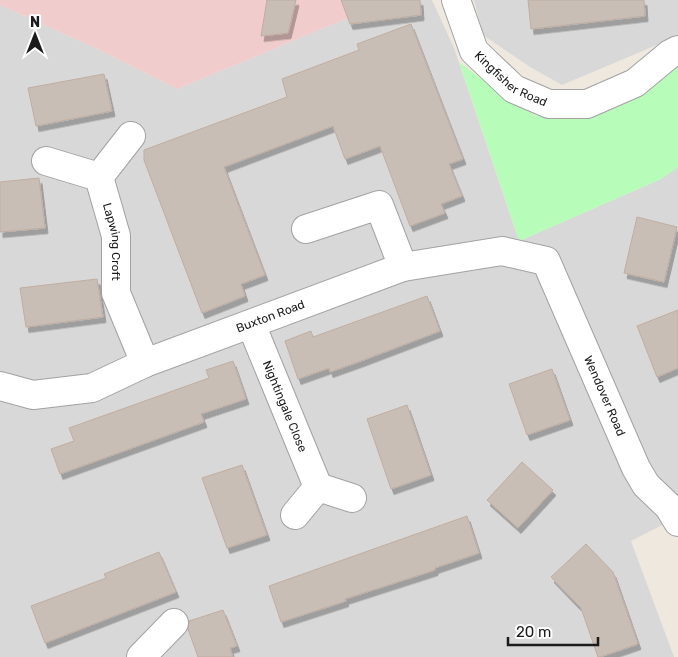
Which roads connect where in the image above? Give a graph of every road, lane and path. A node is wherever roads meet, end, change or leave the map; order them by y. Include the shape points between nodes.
1 (456, 0) edge
2 (678, 50) edge
3 (131, 136) dead end
4 (46, 161) dead end
5 (99, 177) junction
6 (306, 229) dead end
7 (546, 261) joint
8 (403, 267) junction
9 (251, 324) junction
10 (145, 363) junction
11 (0, 386) edge
12 (318, 487) junction
13 (352, 498) dead end
14 (294, 515) dead end
15 (678, 522) edge
16 (174, 623) dead end
17 (141, 657) edge

1 - 2 street, Kingfisher Road via 474,51 514,89 549,104 587,104 635,83
3 - 5 street
4 - 5 street
5 - 10 street, Lapwing Croft via 116,236 116,293
6 - 8 street via 379,205
7 - 8 street, Buxton Road via 502,251
7 - 15 street, Wendover Road via 636,468 646,485 669,507
8 - 9 street, Buxton Road
9 - 10 street, Buxton Road
9 - 12 street, Nightingale Close
10 - 11 street, Buxton Road via 92,388 33,395
12 - 13 street
12 - 14 street
16 - 17 street

